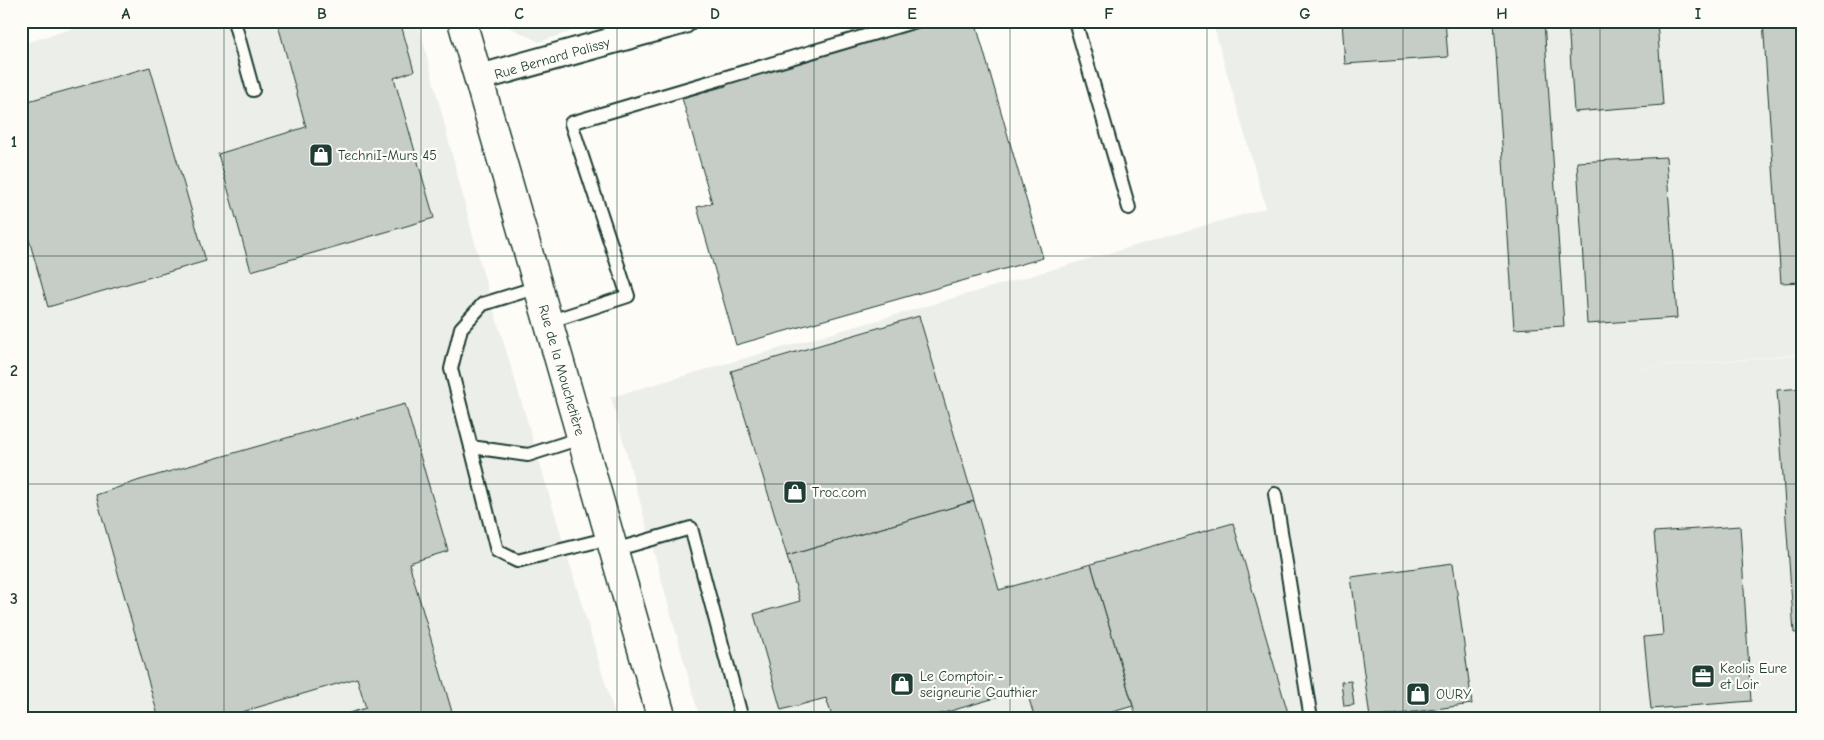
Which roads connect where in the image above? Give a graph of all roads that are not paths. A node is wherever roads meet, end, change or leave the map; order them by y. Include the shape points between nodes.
1 (234, 21) edge
2 (462, 21) edge
3 (683, 21) edge
4 (916, 21) edge
5 (1075, 21) edge
6 (610, 31) edge
7 (478, 78) junction
8 (253, 90) dead end
9 (1129, 208) dead end
10 (538, 287) junction
11 (548, 322) junction
12 (582, 438) junction
13 (471, 446) junction
14 (1275, 494) dead end
15 (612, 544) junction
16 (662, 719) edge
17 (742, 719) edge
18 (1311, 719) edge

1 - 8 lane
2 - 7 street, Rue de la Mouchetière
3 - 6 street, Rue Bernard Palissy
4 - 11 lane via 571,123 628,296
5 - 9 lane
6 - 7 street, Rue Bernard Palissy
7 - 10 street, Rue de la Mouchetière
10 - 11 street, Rue de la Mouchetière
10 - 13 lane via 483,304 461,328 451,368
11 - 12 street, Rue de la Mouchetière
12 - 13 lane via 528,455
12 - 15 street, Rue de la Mouchetière
13 - 15 lane via 497,551 517,561
14 - 18 lane
15 - 16 street, Rue de la Mouchetière
15 - 17 lane via 691,528

